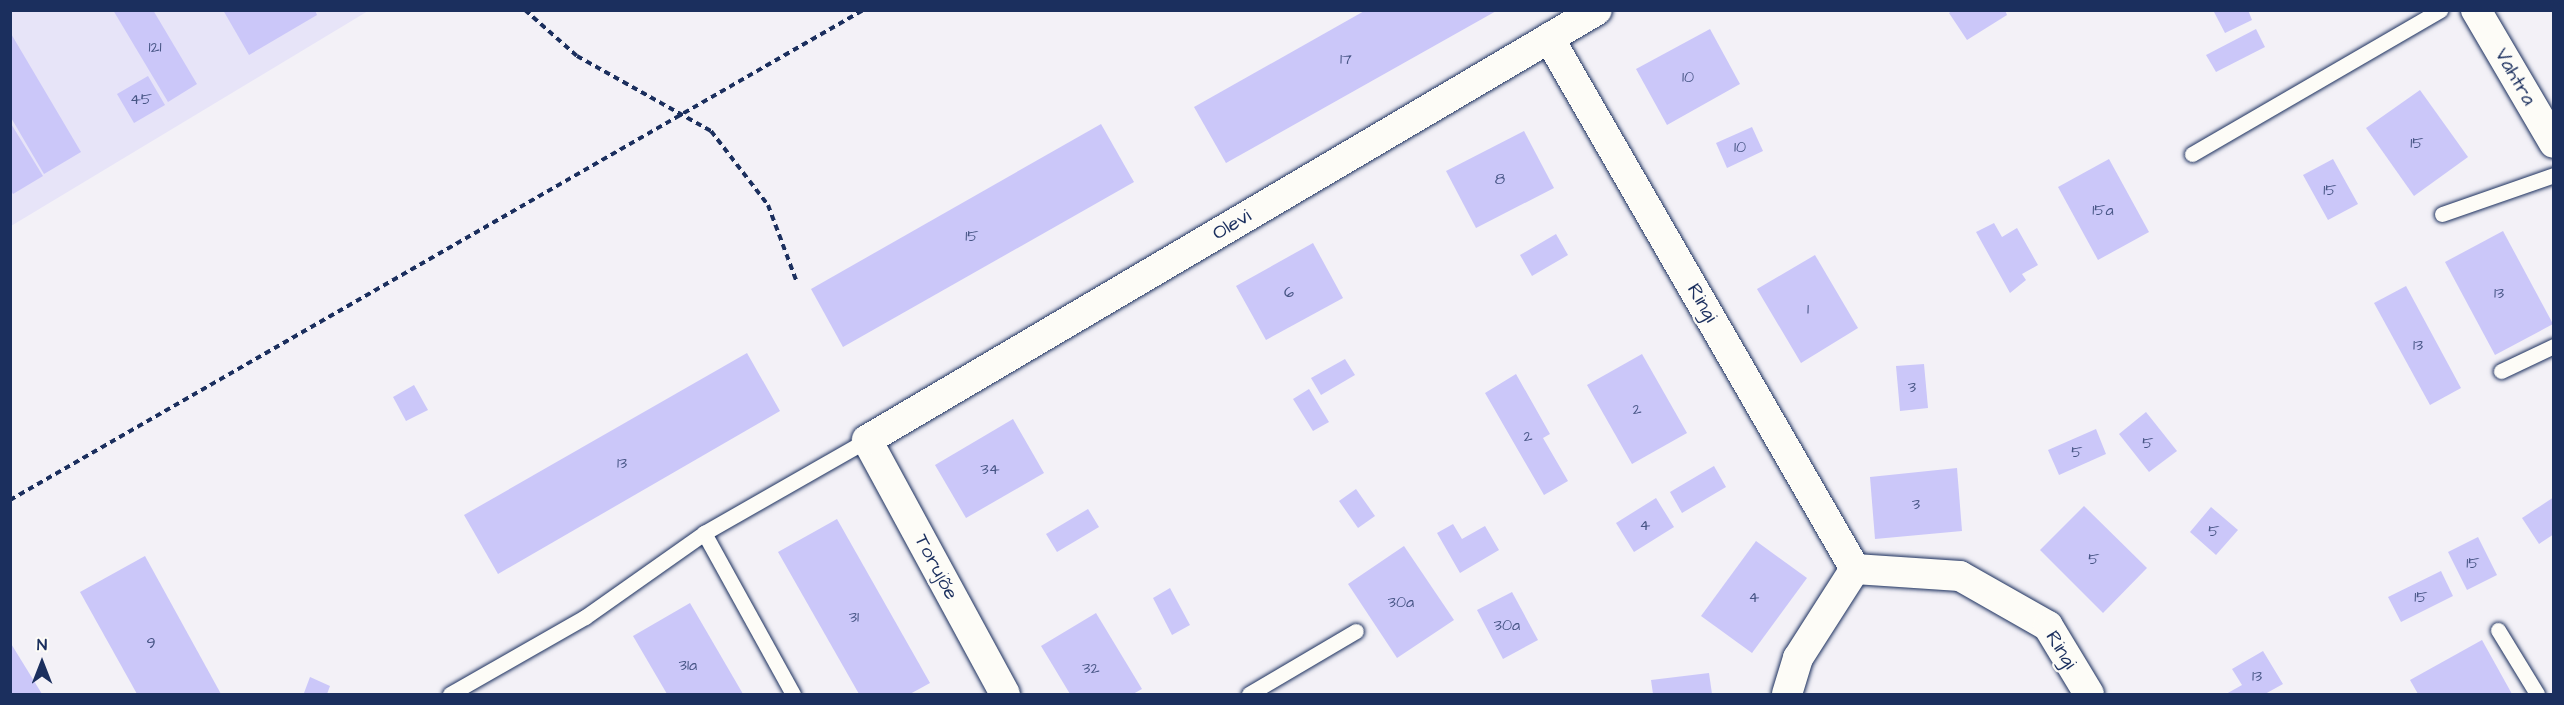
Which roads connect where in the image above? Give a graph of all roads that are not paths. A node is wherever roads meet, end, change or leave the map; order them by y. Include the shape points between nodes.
1 (1596, 10) edge
2 (2440, 10) edge
3 (2476, 10) edge
4 (1549, 38) junction
5 (2553, 143) edge
6 (2192, 154) dead end
7 (2553, 175) edge
8 (2442, 214) dead end
9 (2553, 346) edge
10 (2501, 371) dead end
11 (867, 440) junction
12 (704, 533) junction
13 (1855, 569) junction
14 (2498, 630) dead end
15 (1356, 631) dead end
16 (450, 694) edge
17 (793, 694) edge
18 (1005, 694) edge
19 (1250, 694) edge
20 (1787, 694) edge
21 (2089, 694) edge
22 (2537, 694) edge

1 - 4 street, Olevi
2 - 6 lane
3 - 5 street, Vahtra
4 - 11 street, Olevi
4 - 13 street, Ringi
7 - 8 lane via 2526,188
9 - 10 lane
11 - 12 lane
11 - 18 street, Torujõe
12 - 16 lane via 585,617
12 - 17 lane
13 - 20 street via 1798,658
13 - 21 street, Ringi via 1960,576 2048,626
14 - 22 lane
15 - 19 lane

